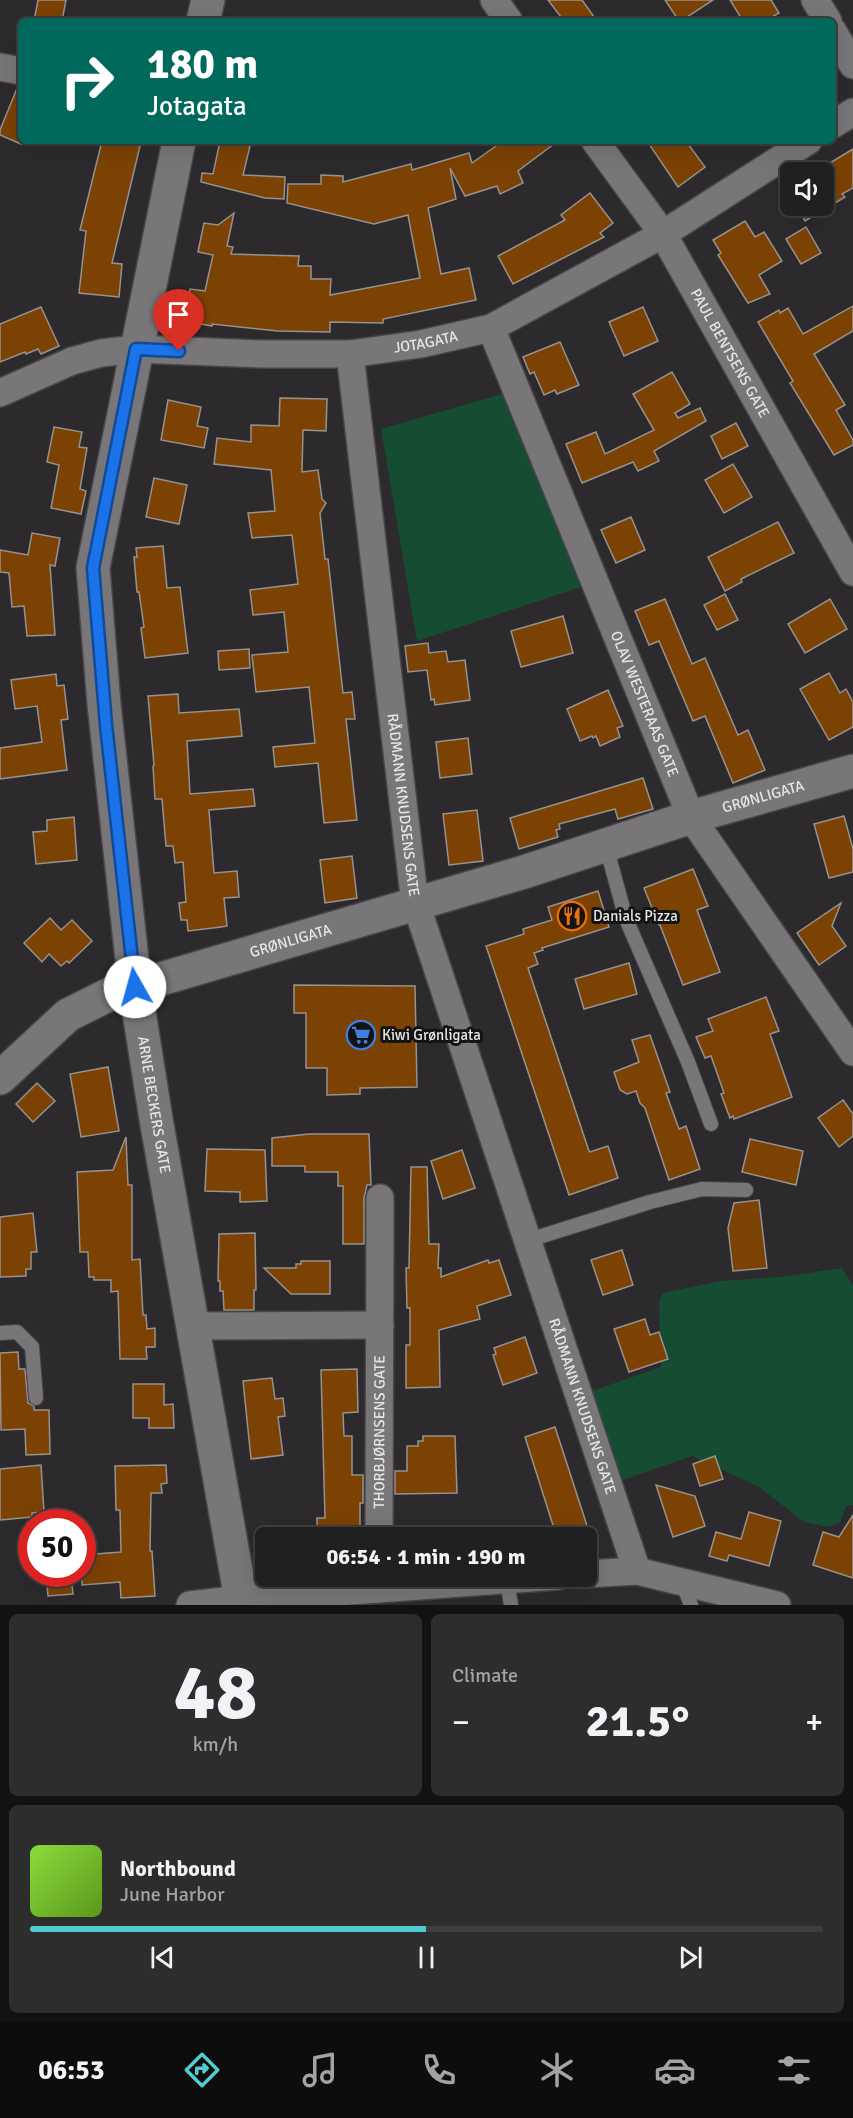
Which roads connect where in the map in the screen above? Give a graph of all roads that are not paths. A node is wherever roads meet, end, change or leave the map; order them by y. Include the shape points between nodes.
1 (208, 0) edge
2 (494, 0) edge
3 (815, 0) edge
4 (204, 18) edge
5 (507, 18) edge
6 (826, 18) edge
7 (836, 37) edge
8 (853, 65) edge
9 (0, 67) edge
10 (18, 70) edge
11 (853, 112) edge
12 (836, 123) edge
13 (178, 144) edge
14 (597, 144) edge
15 (803, 144) edge
16 (663, 234) junction
17 (491, 328) junction
18 (136, 349) junction
19 (350, 354) junction
20 (0, 393) edge
21 (853, 572) edge
22 (853, 771) edge
23 (691, 817) junction
24 (606, 846) junction
25 (416, 904) junction
26 (135, 987) junction
27 (853, 1052) edge
28 (0, 1078) edge
29 (711, 1124) dead end
30 (746, 1191) dead end
31 (380, 1198) dead end
32 (526, 1241) junction
33 (380, 1325) junction
34 (193, 1326) junction
35 (0, 1333) edge
36 (36, 1398) dead end
37 (379, 1527) edge
38 (637, 1571) junction
39 (597, 1573) edge
40 (526, 1587) edge
41 (379, 1590) edge
42 (509, 1593) edge
43 (686, 1593) edge
44 (242, 1602) edge
45 (190, 1605) edge
46 (777, 1605) edge

1 - 4 main road
2 - 5 street
3 - 6 street
7 - 8 street
9 - 10 street
11 - 12 street
13 - 18 main road, ARNE BECKERS GATE
14 - 16 street, PAUL BENTSENS GATE
15 - 16 street, JOTAGATA
16 - 17 street, JOTAGATA
16 - 21 street, PAUL BENTSENS GATE
17 - 19 street, JOTAGATA via 422,344
17 - 23 street, OLAV WESTERAAS GATE
18 - 19 street, JOTAGATA
18 - 20 street, JOTAGATA via 72,361
18 - 26 main road, ARNE BECKERS GATE via 93,568
19 - 25 street, RÅDMANN KNUDSENS GATE
22 - 23 main road, GRØNLIGATA
23 - 24 main road, GRØNLIGATA
23 - 27 street, OLAV WESTERAAS GATE
24 - 25 main road, GRØNLIGATA
24 - 29 lane via 626,920
25 - 26 main road, GRØNLIGATA
25 - 32 street, RÅDMANN KNUDSENS GATE
26 - 28 main road, GRØNLIGATA via 110,994 68,1015
26 - 34 main road, ARNE BECKERS GATE
30 - 32 lane via 702,1189
31 - 33 street, THORBJØRNSENS GATE
32 - 38 street, RÅDMANN KNUDSENS GATE
33 - 34 street
33 - 37 street, THORBJØRNSENS GATE
34 - 44 main road, ARNE BECKERS GATE
35 - 36 lane via 17,1332 32,1347
38 - 39 street
38 - 43 street
40 - 42 street
41 - 42 street
41 - 44 street
43 - 46 street
44 - 45 street

